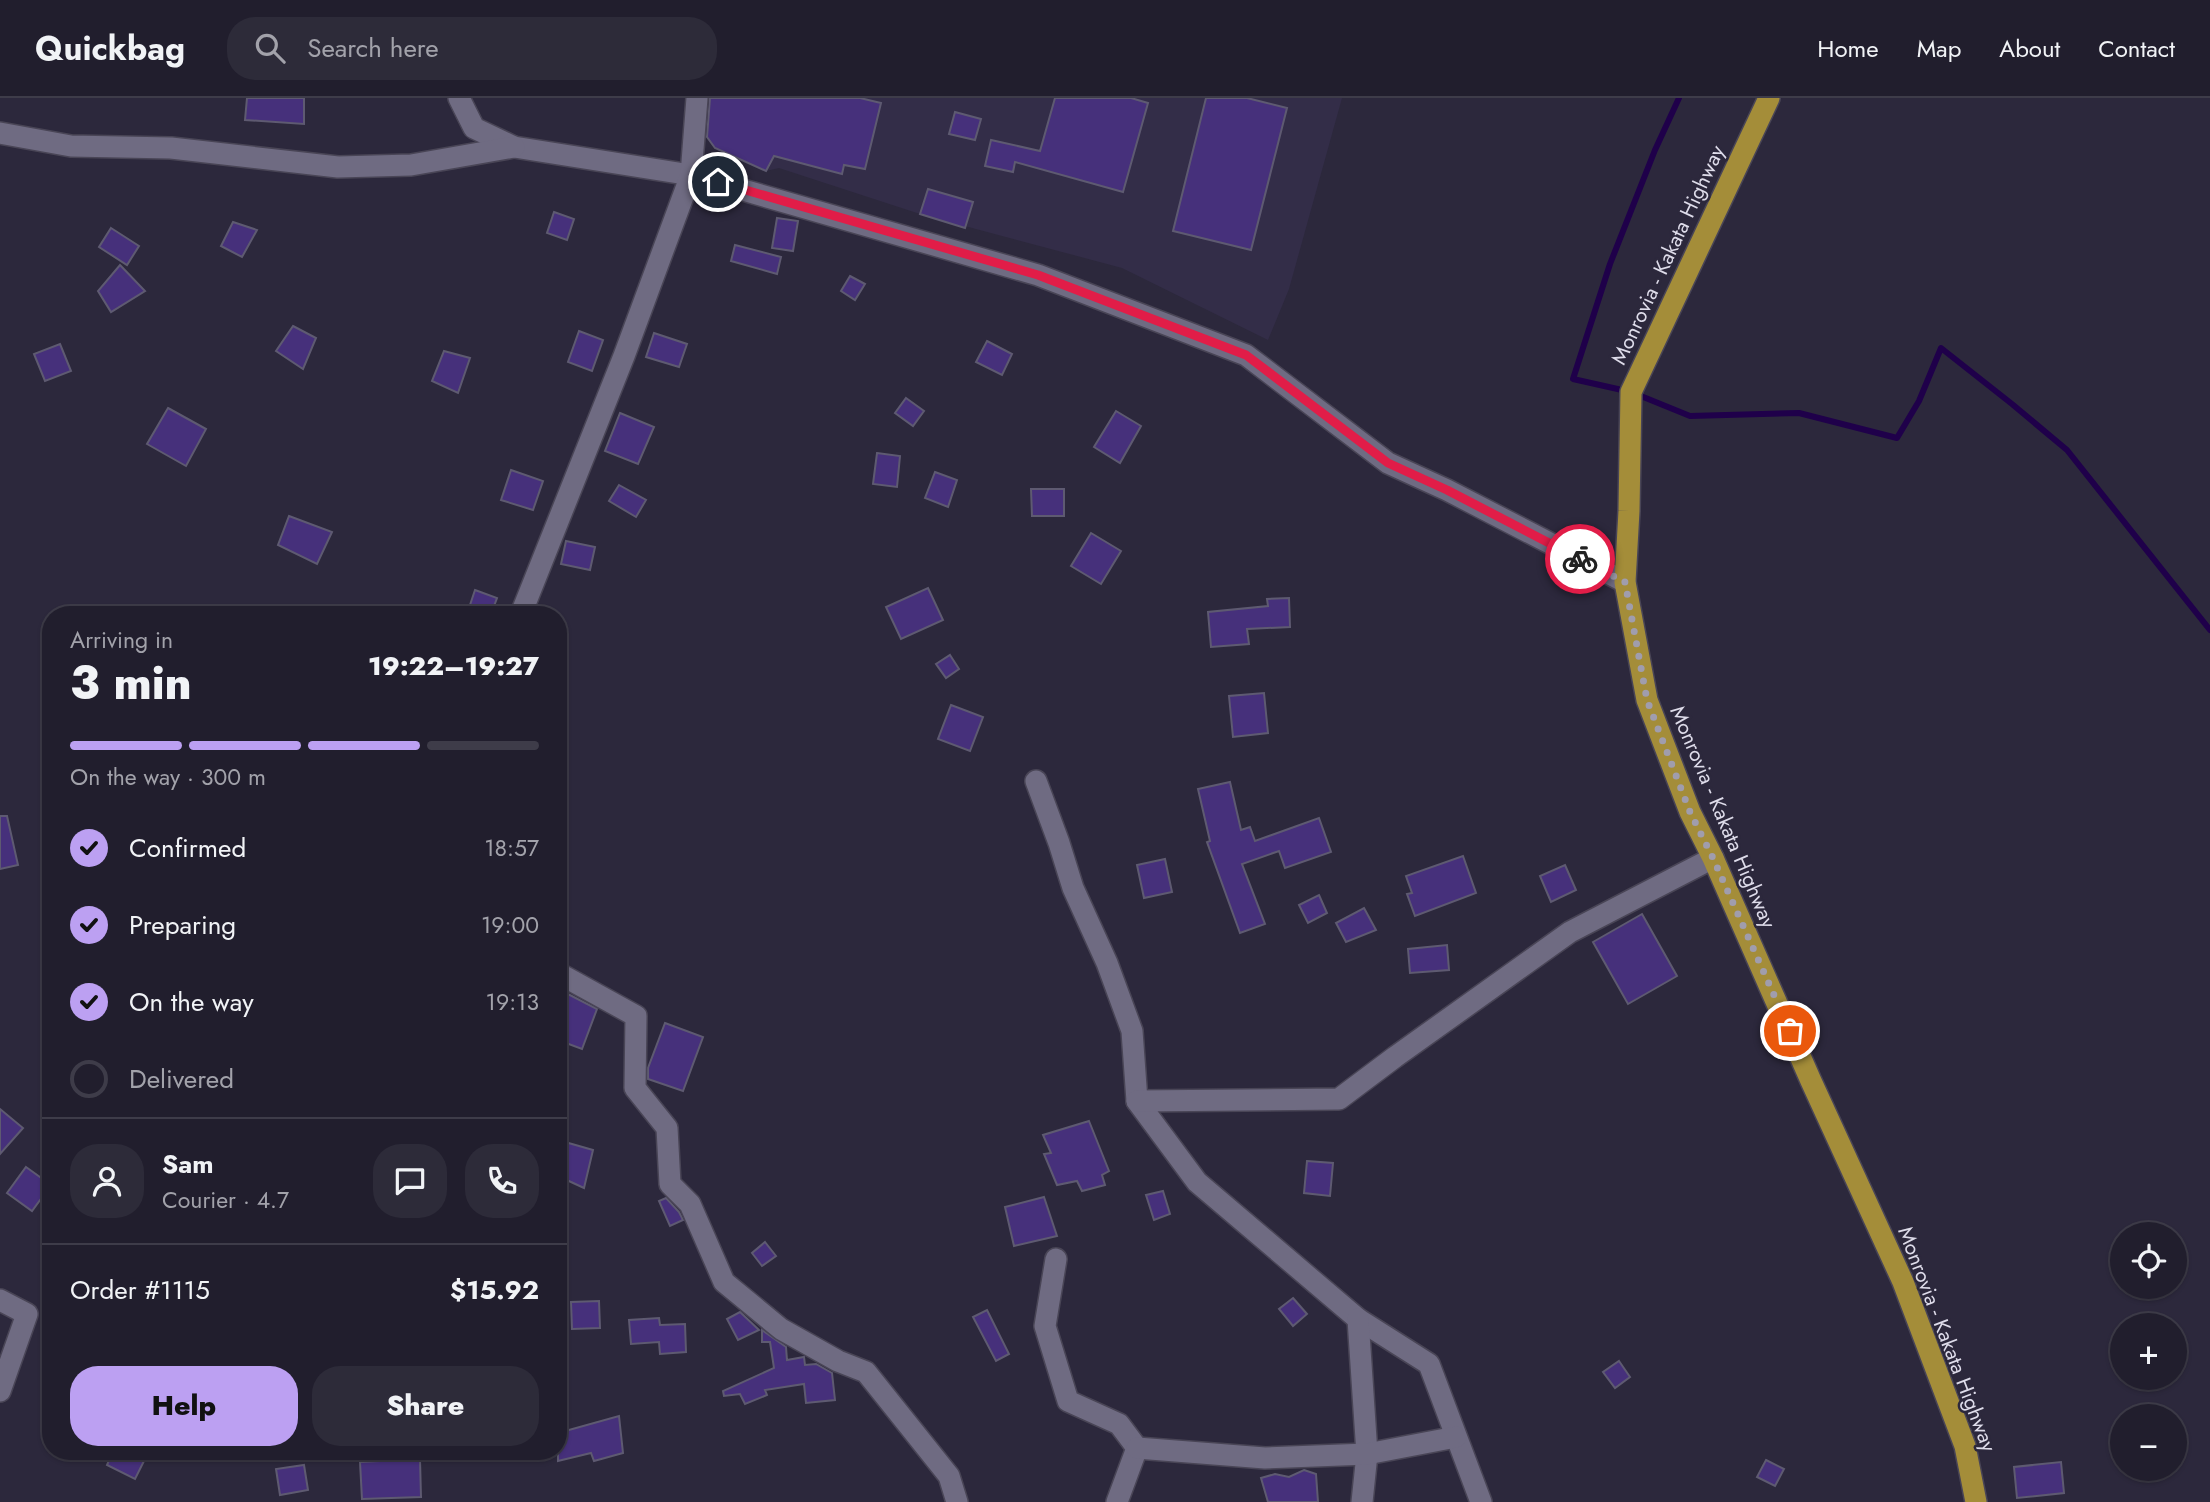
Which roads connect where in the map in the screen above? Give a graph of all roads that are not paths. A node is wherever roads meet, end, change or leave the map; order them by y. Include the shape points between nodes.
1 (459, 98) edge
2 (697, 98) edge
3 (1769, 98) edge
4 (0, 133) edge
5 (514, 147) junction
6 (691, 175) junction
7 (1625, 582) junction
8 (524, 606) edge
9 (1036, 781) dead end
10 (1713, 858) junction
11 (567, 978) edge
12 (1137, 1101) junction
13 (1056, 1259) dead end
14 (0, 1300) edge
15 (1358, 1319) junction
16 (0, 1391) edge
17 (1456, 1437) junction
18 (1137, 1448) junction
19 (1367, 1454) junction
20 (957, 1502) edge
21 (1117, 1502) edge
22 (1362, 1502) edge
23 (1481, 1502) edge
24 (1976, 1502) edge

1 - 5 street via 474,128
2 - 6 street
3 - 7 highway, Monrovia - Kakata Highway via 1631,392
4 - 5 street via 71,146 171,148 338,167 411,165
5 - 6 street
6 - 7 street via 1038,275 1246,355 1388,463
6 - 8 street
7 - 10 highway, Monrovia - Kakata Highway via 1647,700
9 - 12 street via 1073,888 1132,1031
10 - 12 street via 1570,932 1339,1099
10 - 24 highway, Monrovia - Kakata Highway via 1903,1282 1965,1446
11 - 20 street via 636,1016 635,1088 667,1128 670,1184 690,1205 724,1282 781,1329 866,1372 949,1476
12 - 15 street via 1198,1182
13 - 18 street via 1045,1325 1068,1401 1119,1424
14 - 16 street via 27,1314
15 - 17 street via 1429,1364
15 - 19 street
17 - 19 street
17 - 23 street
18 - 19 street via 1265,1458
18 - 21 street
19 - 22 street

